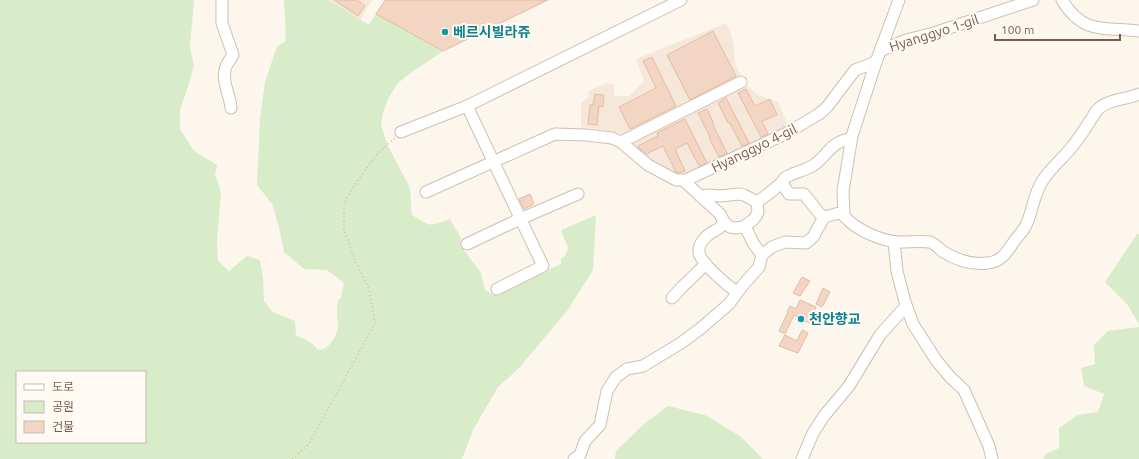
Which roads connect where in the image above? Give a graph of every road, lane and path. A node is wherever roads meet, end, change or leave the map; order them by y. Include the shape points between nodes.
1 (222, 0) edge
2 (681, 0) edge
3 (899, 0) edge
4 (1033, 0) edge
5 (1062, 0) edge
6 (1139, 31) edge
7 (878, 56) junction
8 (741, 82) dead end
9 (1139, 94) edge
10 (467, 106) junction
11 (231, 108) dead end
12 (400, 132) joint
13 (851, 139) junction
14 (621, 142) junction
15 (493, 163) junction
16 (684, 180) junction
17 (781, 184) junction
18 (426, 192) dead end
19 (578, 194) dead end
20 (700, 196) junction
21 (757, 202) junction
22 (843, 212) junction
23 (824, 217) junction
24 (520, 219) junction
25 (724, 222) junction
26 (745, 226) junction
27 (894, 242) junction
28 (467, 244) dead end
29 (762, 255) junction
30 (706, 264) junction
31 (497, 289) dead end
32 (737, 292) junction
33 (672, 298) dead end
34 (906, 306) junction
35 (292, 459) edge
36 (574, 459) edge
37 (802, 459) edge
38 (992, 459) edge

1 - 11 street via 222,23 233,56 225,68 224,78
2 - 10 street
3 - 7 street, Hyanggyo 1-gil
4 - 7 street, Hyanggyo 1-gil via 906,40
5 - 6 street via 1073,15 1090,27
7 - 13 street, Hyanggyo 1-gil
7 - 16 street, Hyanggyo 4-gil via 855,70 819,114 788,133
8 - 14 street
9 - 27 street via 1107,103 1097,110 1070,149 1042,181 1023,233 1002,258 995,262 974,263 961,261 944,252 935,243
10 - 12 street
10 - 15 street
12 - 35 path via 377,154 344,204 344,230 369,288 375,323 309,444
13 - 17 street via 838,142 814,164 787,176
13 - 22 street, Hyanggyo 1-gil via 843,191
14 - 15 street via 612,138 555,134
14 - 16 street via 648,165 676,180
15 - 18 street
15 - 24 street
16 - 20 street
17 - 21 street
17 - 23 street via 789,194 804,194
19 - 24 street
20 - 21 street via 734,193
20 - 25 street via 720,214
21 - 26 street via 756,216
22 - 23 street
22 - 27 street via 848,221 856,227
23 - 29 street via 810,241 802,244 781,243
24 - 28 street
24 - 31 street via 543,266
25 - 26 street via 730,227
25 - 30 street via 708,234 698,249
26 - 29 street
27 - 34 street
29 - 32 street via 759,267
30 - 32 street
30 - 33 street
32 - 36 street via 723,310 682,343 643,366 627,369 616,377 607,390 600,425 585,440 580,455
34 - 37 street via 880,334 849,386 824,416 813,433
34 - 38 street via 913,324 936,360 964,390 989,446

